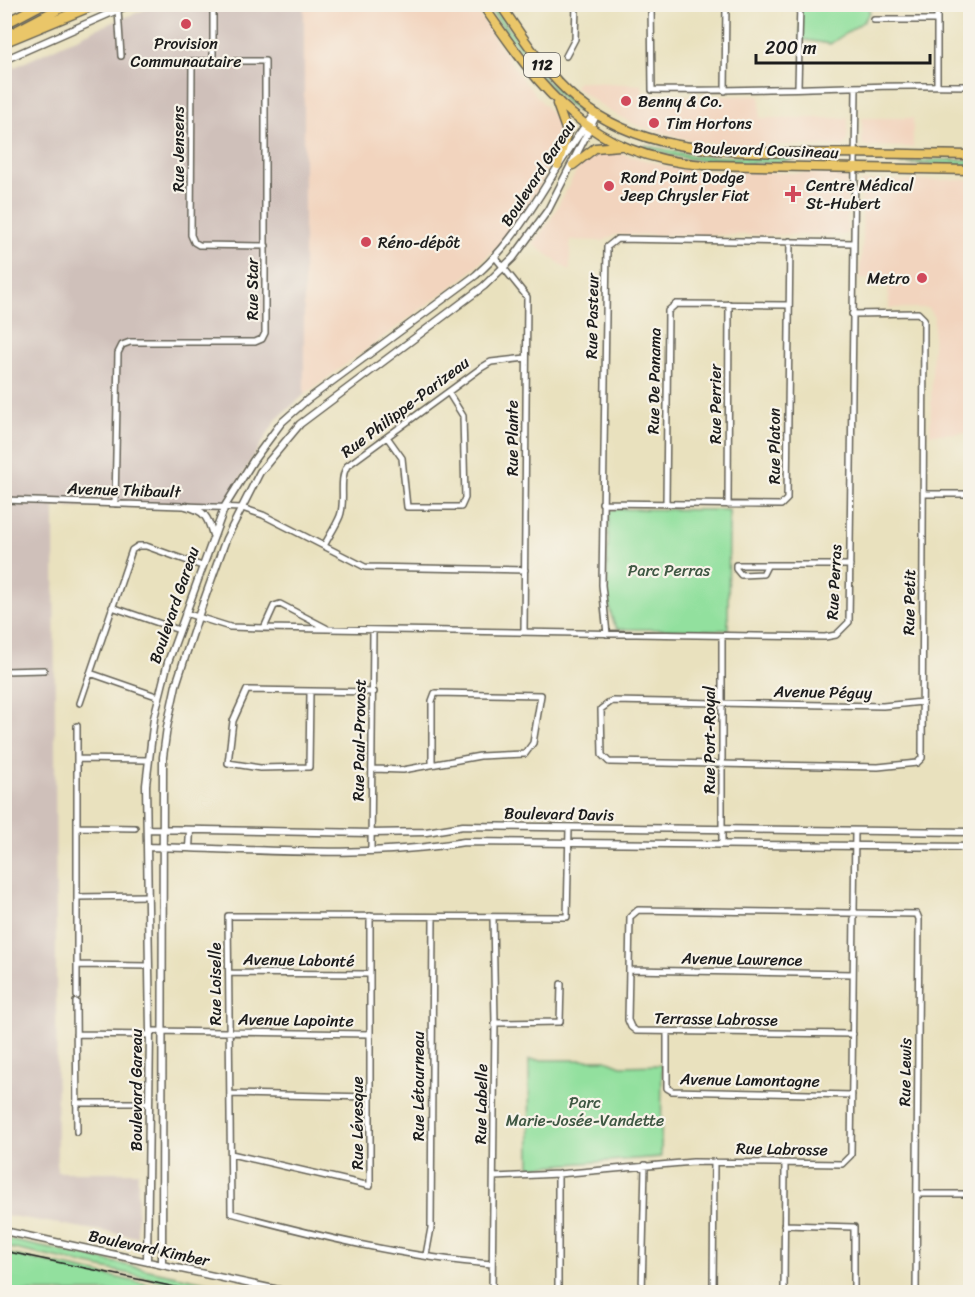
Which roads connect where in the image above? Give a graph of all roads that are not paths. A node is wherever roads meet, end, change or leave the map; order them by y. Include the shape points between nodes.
1 (31, 4) edge
2 (42, 4) edge
3 (68, 4) edge
4 (96, 4) edge
5 (131, 4) edge
6 (213, 4) edge
7 (482, 4) edge
8 (500, 4) edge
9 (576, 4) edge
10 (651, 4) edge
11 (726, 4) edge
12 (800, 4) edge
13 (937, 4) edge
14 (118, 10) junction
15 (874, 20) dead end
16 (937, 20) junction
17 (4, 23) edge
18 (4, 38) edge
19 (4, 42) edge
20 (121, 56) dead end
21 (566, 56) dead end
22 (4, 60) edge
23 (213, 62) junction
24 (937, 86) junction
25 (970, 86) edge
26 (798, 87) junction
27 (856, 88) junction
28 (725, 91) junction
29 (556, 101) junction
30 (596, 114) junction
31 (588, 126) junction
32 (627, 147) junction
33 (855, 153) junction
34 (970, 155) edge
35 (558, 165) junction
36 (573, 165) junction
37 (854, 168) junction
38 (970, 170) edge
39 (790, 241) junction
40 (854, 243) junction
41 (266, 246) junction
42 (495, 257) junction
43 (503, 267) junction
44 (729, 304) junction
45 (789, 305) junction
46 (852, 314) junction
47 (526, 358) junction
48 (448, 392) junction
49 (387, 437) junction
50 (924, 494) junction
51 (970, 494) edge
52 (4, 500) edge
53 (602, 503) junction
54 (115, 504) junction
55 (666, 504) junction
56 (728, 505) junction
57 (186, 506) junction
58 (225, 506) junction
59 (242, 508) junction
60 (213, 535) junction
61 (324, 546) junction
62 (850, 565) junction
63 (202, 566) junction
64 (767, 566) junction
65 (525, 570) junction
66 (112, 607) junction
67 (185, 613) junction
68 (198, 617) junction
69 (264, 628) junction
70 (327, 629) junction
71 (178, 630) junction
72 (374, 630) junction
73 (524, 631) junction
74 (607, 634) junction
75 (722, 637) junction
76 (4, 670) edge
77 (44, 670) dead end
78 (90, 673) junction
79 (309, 692) junction
80 (374, 692) junction
81 (159, 697) junction
82 (922, 702) junction
83 (80, 703) dead end
84 (723, 703) junction
85 (77, 726) dead end
86 (77, 759) junction
87 (148, 760) junction
88 (432, 763) junction
89 (723, 765) junction
90 (374, 769) junction
91 (77, 827) junction
92 (135, 828) dead end
93 (569, 828) junction
94 (147, 829) junction
95 (162, 829) junction
96 (190, 830) junction
97 (722, 830) junction
98 (855, 831) junction
99 (970, 832) edge
100 (371, 833) junction
101 (569, 843) junction
102 (722, 844) junction
103 (855, 846) junction
104 (970, 846) edge
105 (148, 847) junction
106 (162, 847) junction
107 (189, 848) junction
108 (371, 851) junction
109 (148, 896) junction
110 (77, 897) junction
111 (855, 913) junction
112 (370, 916) junction
113 (493, 917) junction
114 (433, 918) junction
115 (77, 965) junction
116 (149, 966) junction
117 (630, 970) junction
118 (229, 973) junction
119 (370, 974) junction
120 (854, 974) junction
121 (561, 984) dead end
122 (495, 1023) junction
123 (164, 1032) junction
124 (228, 1032) junction
125 (150, 1033) junction
126 (667, 1033) junction
127 (76, 1034) junction
128 (370, 1034) junction
129 (853, 1034) junction
130 (230, 1094) junction
131 (852, 1095) junction
132 (370, 1097) junction
133 (76, 1103) junction
134 (150, 1103) junction
135 (77, 1132) dead end
136 (231, 1154) junction
137 (714, 1162) junction
138 (785, 1163) junction
139 (645, 1165) junction
140 (558, 1174) junction
141 (494, 1177) junction
142 (917, 1194) junction
143 (970, 1194) edge
144 (784, 1225) junction
145 (4, 1231) edge
146 (426, 1255) junction
147 (147, 1261) junction
148 (492, 1264) junction
149 (162, 1265) junction
150 (288, 1293) edge
151 (492, 1293) edge
152 (558, 1293) edge
153 (642, 1293) edge
154 (713, 1293) edge
155 (784, 1293) edge
156 (854, 1293) edge
157 (916, 1293) edge

1 - 17 highway
2 - 17 highway
3 - 18 highway
4 - 19 highway
5 - 14 street
6 - 23 street
7 - 29 main road, Boulevard Cousineau / 112 via 529,72
8 - 30 main road, Boulevard Cousineau / 112 via 548,72
9 - 21 street via 575,39
10 - 28 street via 652,90
11 - 28 street
12 - 26 street
13 - 16 street
14 - 20 street
14 - 22 street
15 - 16 street
16 - 24 street
23 - 41 street, Rue Star via 265,62
23 - 41 street, Rue Jensens via 192,61 191,235 199,245
24 - 25 street
24 - 27 street
26 - 27 street
26 - 28 street
27 - 33 street, Rue Perras
29 - 31 main road, Boulevard Cousineau / 112
29 - 35 main road via 567,129
30 - 31 street, Boulevard Gareau
30 - 33 main road, Boulevard Cousineau / 112 via 645,138 687,148
31 - 32 main road, Boulevard Cousineau / 112
31 - 35 street, Boulevard Gareau
31 - 36 street, Boulevard Gareau
32 - 36 main road via 595,147
32 - 37 main road, Boulevard Cousineau / 112 via 691,164
33 - 34 main road, Boulevard Cousineau / 112
33 - 37 street, Rue Perras
35 - 42 street, Boulevard Gareau via 525,221
36 - 43 street, Boulevard Gareau via 535,230
37 - 38 main road, Boulevard Cousineau / 112
37 - 40 street, Rue Perras
39 - 40 street, Rue Pasteur
39 - 45 street, Rue Platon
39 - 53 street, Rue Pasteur via 617,239 608,247
40 - 46 street, Rue Perras
41 - 54 street, Rue Star via 262,339 122,345 118,353
42 - 43 street, Rue Plante
42 - 58 street, Boulevard Gareau via 281,423
43 - 47 street, Rue Plante via 527,297
43 - 59 street, Boulevard Gareau via 484,286 300,424 260,472
44 - 45 street, Rue De Panama
44 - 55 street, Rue De Panama via 676,304 668,310
44 - 56 street, Rue Perrier
45 - 56 street, Rue Platon via 788,500 781,505
46 - 50 street, Rue Petit via 918,312 924,319
46 - 62 street, Rue Perras
47 - 48 street, Rue Philippe-Parizeau via 490,362
47 - 65 street, Rue Plante
48 - 49 street, Rue Philippe-Parizeau
48 - 49 street via 463,416 465,498 461,507 407,507 402,458
49 - 61 street, Rue Philippe-Parizeau via 347,466 342,474 340,516
50 - 51 street
50 - 82 street, Rue Petit
52 - 54 street, Avenue Thibault
53 - 55 street, Rue Platon
53 - 74 street, Rue Pasteur via 602,585
54 - 57 street, Avenue Thibault
55 - 56 street, Rue Platon
57 - 58 street, Avenue Thibault
57 - 60 street via 203,511
58 - 59 street, Avenue Thibault
58 - 60 street, Boulevard Gareau
59 - 61 street, Avenue Thibault
59 - 68 street, Boulevard Gareau via 226,539
60 - 63 street, Boulevard Gareau
61 - 65 street, Avenue Thibault via 365,567
62 - 64 street
62 - 75 street, Rue Perras via 849,622 836,635
63 - 66 street via 138,546 132,550
63 - 67 street, Boulevard Gareau
64 - 64 street via 736,565 736,569 741,575 763,574
65 - 73 street, Rue Plante
66 - 71 street
66 - 78 street
67 - 68 street, Rue Perras
67 - 71 street, Boulevard Gareau
68 - 69 street, Rue Perras via 230,627
68 - 95 street, Boulevard Gareau via 166,727
69 - 70 street, Rue Perras
69 - 70 street, Rue Perras via 274,606 280,604
70 - 72 street, Rue Perras
71 - 81 street, Boulevard Gareau
72 - 73 street, Rue Perras
72 - 80 street, Rue Paul-Provost
73 - 74 street, Rue Perras
74 - 75 street, Rue Perras
75 - 84 street, Rue Port-Royal
76 - 77 street
78 - 81 street
78 - 83 street
79 - 79 street via 247,690 234,721 228,763 260,768 309,767
79 - 80 street
80 - 90 street, Rue Paul-Provost
81 - 87 street, Boulevard Gareau
82 - 84 street, Avenue Péguy via 883,706
82 - 89 street, Rue Petit via 922,758 917,763 879,767
84 - 89 street, Rue Port-Royal
84 - 89 street, Avenue Péguy via 612,701 602,709 602,755 609,762
85 - 86 street
86 - 87 street
86 - 91 street
87 - 94 street, Boulevard Gareau
88 - 88 street via 525,754 533,743 541,695 435,693
88 - 90 street via 403,770
89 - 97 street, Rue Port-Royal
90 - 100 street, Rue Paul-Provost
91 - 92 street
91 - 110 street
93 - 97 street, Boulevard Davis
93 - 100 street, Boulevard Davis via 463,826 426,832
93 - 101 street, Rue Loiselle
94 - 95 street, Boulevard Davis
94 - 105 street, Boulevard Gareau
95 - 96 street, Boulevard Davis
95 - 106 street, Boulevard Gareau
96 - 100 street, Boulevard Davis
96 - 107 street
97 - 98 street, Boulevard Davis
97 - 102 street, Rue Port-Royal
98 - 99 street, Boulevard Davis
98 - 103 street, Rue Labrosse
100 - 108 street, Rue Paul-Provost
101 - 102 street, Boulevard Davis
101 - 108 street, Boulevard Davis via 464,842 426,849
101 - 113 street, Rue Loiselle via 567,917
102 - 103 street, Boulevard Davis
103 - 104 street, Boulevard Davis
103 - 111 street, Rue Labrosse
105 - 106 street, Boulevard Davis
105 - 109 street, Boulevard Gareau
106 - 107 street, Boulevard Davis
106 - 123 street, Boulevard Gareau
107 - 108 street, Boulevard Davis
109 - 110 street
109 - 116 street, Boulevard Gareau
110 - 115 street
111 - 117 street, Terrasse Labrosse via 638,909 630,917
111 - 120 street, Rue Labrosse
111 - 142 street, Rue Lewis via 913,913 919,919
112 - 114 street, Rue Loiselle
112 - 118 street, Rue Loiselle via 228,916
112 - 119 street, Rue Lévesque
113 - 114 street, Rue Loiselle
113 - 122 street, Rue Labelle
114 - 146 street, Rue Létourneau via 431,1228
115 - 116 street
115 - 127 street
116 - 125 street, Boulevard Gareau
117 - 120 street, Avenue Lawrence
117 - 126 street, Terrasse Labrosse via 631,1027 636,1031
118 - 119 street, Avenue Labonté
118 - 124 street, Rue Loiselle
119 - 128 street, Rue Lévesque
120 - 129 street, Rue Labrosse
121 - 122 street via 560,1022
122 - 141 street, Rue Labelle
123 - 124 street, Avenue Lapointe
123 - 125 street, Avenue Lapointe
123 - 149 street, Boulevard Gareau
124 - 128 street, Avenue Lapointe
124 - 130 street, Rue Loiselle
125 - 127 street, Avenue Lapointe
125 - 134 street, Boulevard Gareau
126 - 129 street, Terrasse Labrosse
126 - 131 street, Avenue Lamontagne via 667,1088 672,1092
127 - 133 street
128 - 132 street, Rue Lévesque
129 - 131 street, Rue Labrosse
130 - 132 street
130 - 136 street, Rue Loiselle
131 - 138 street, Rue Labrosse via 851,1155 842,1164
132 - 136 street, Rue Lévesque via 370,1186
133 - 134 street
133 - 135 street
134 - 147 street, Boulevard Gareau
136 - 146 street, Rue Loiselle via 231,1214
137 - 138 street, Rue Labrosse
137 - 139 street, Rue Labrosse
137 - 154 street
138 - 144 street
139 - 140 street, Rue Labrosse
139 - 153 street
140 - 141 street, Rue Labrosse
140 - 152 street
141 - 148 street, Rue Labelle
142 - 143 street
142 - 157 street, Rue Lewis
144 - 155 street
144 - 156 street via 854,1227
145 - 147 street, Boulevard Kimber
146 - 148 street, Rue Loiselle via 446,1261
147 - 149 street, Boulevard Kimber
148 - 151 street, Rue Labelle
149 - 150 street, Boulevard Kimber

